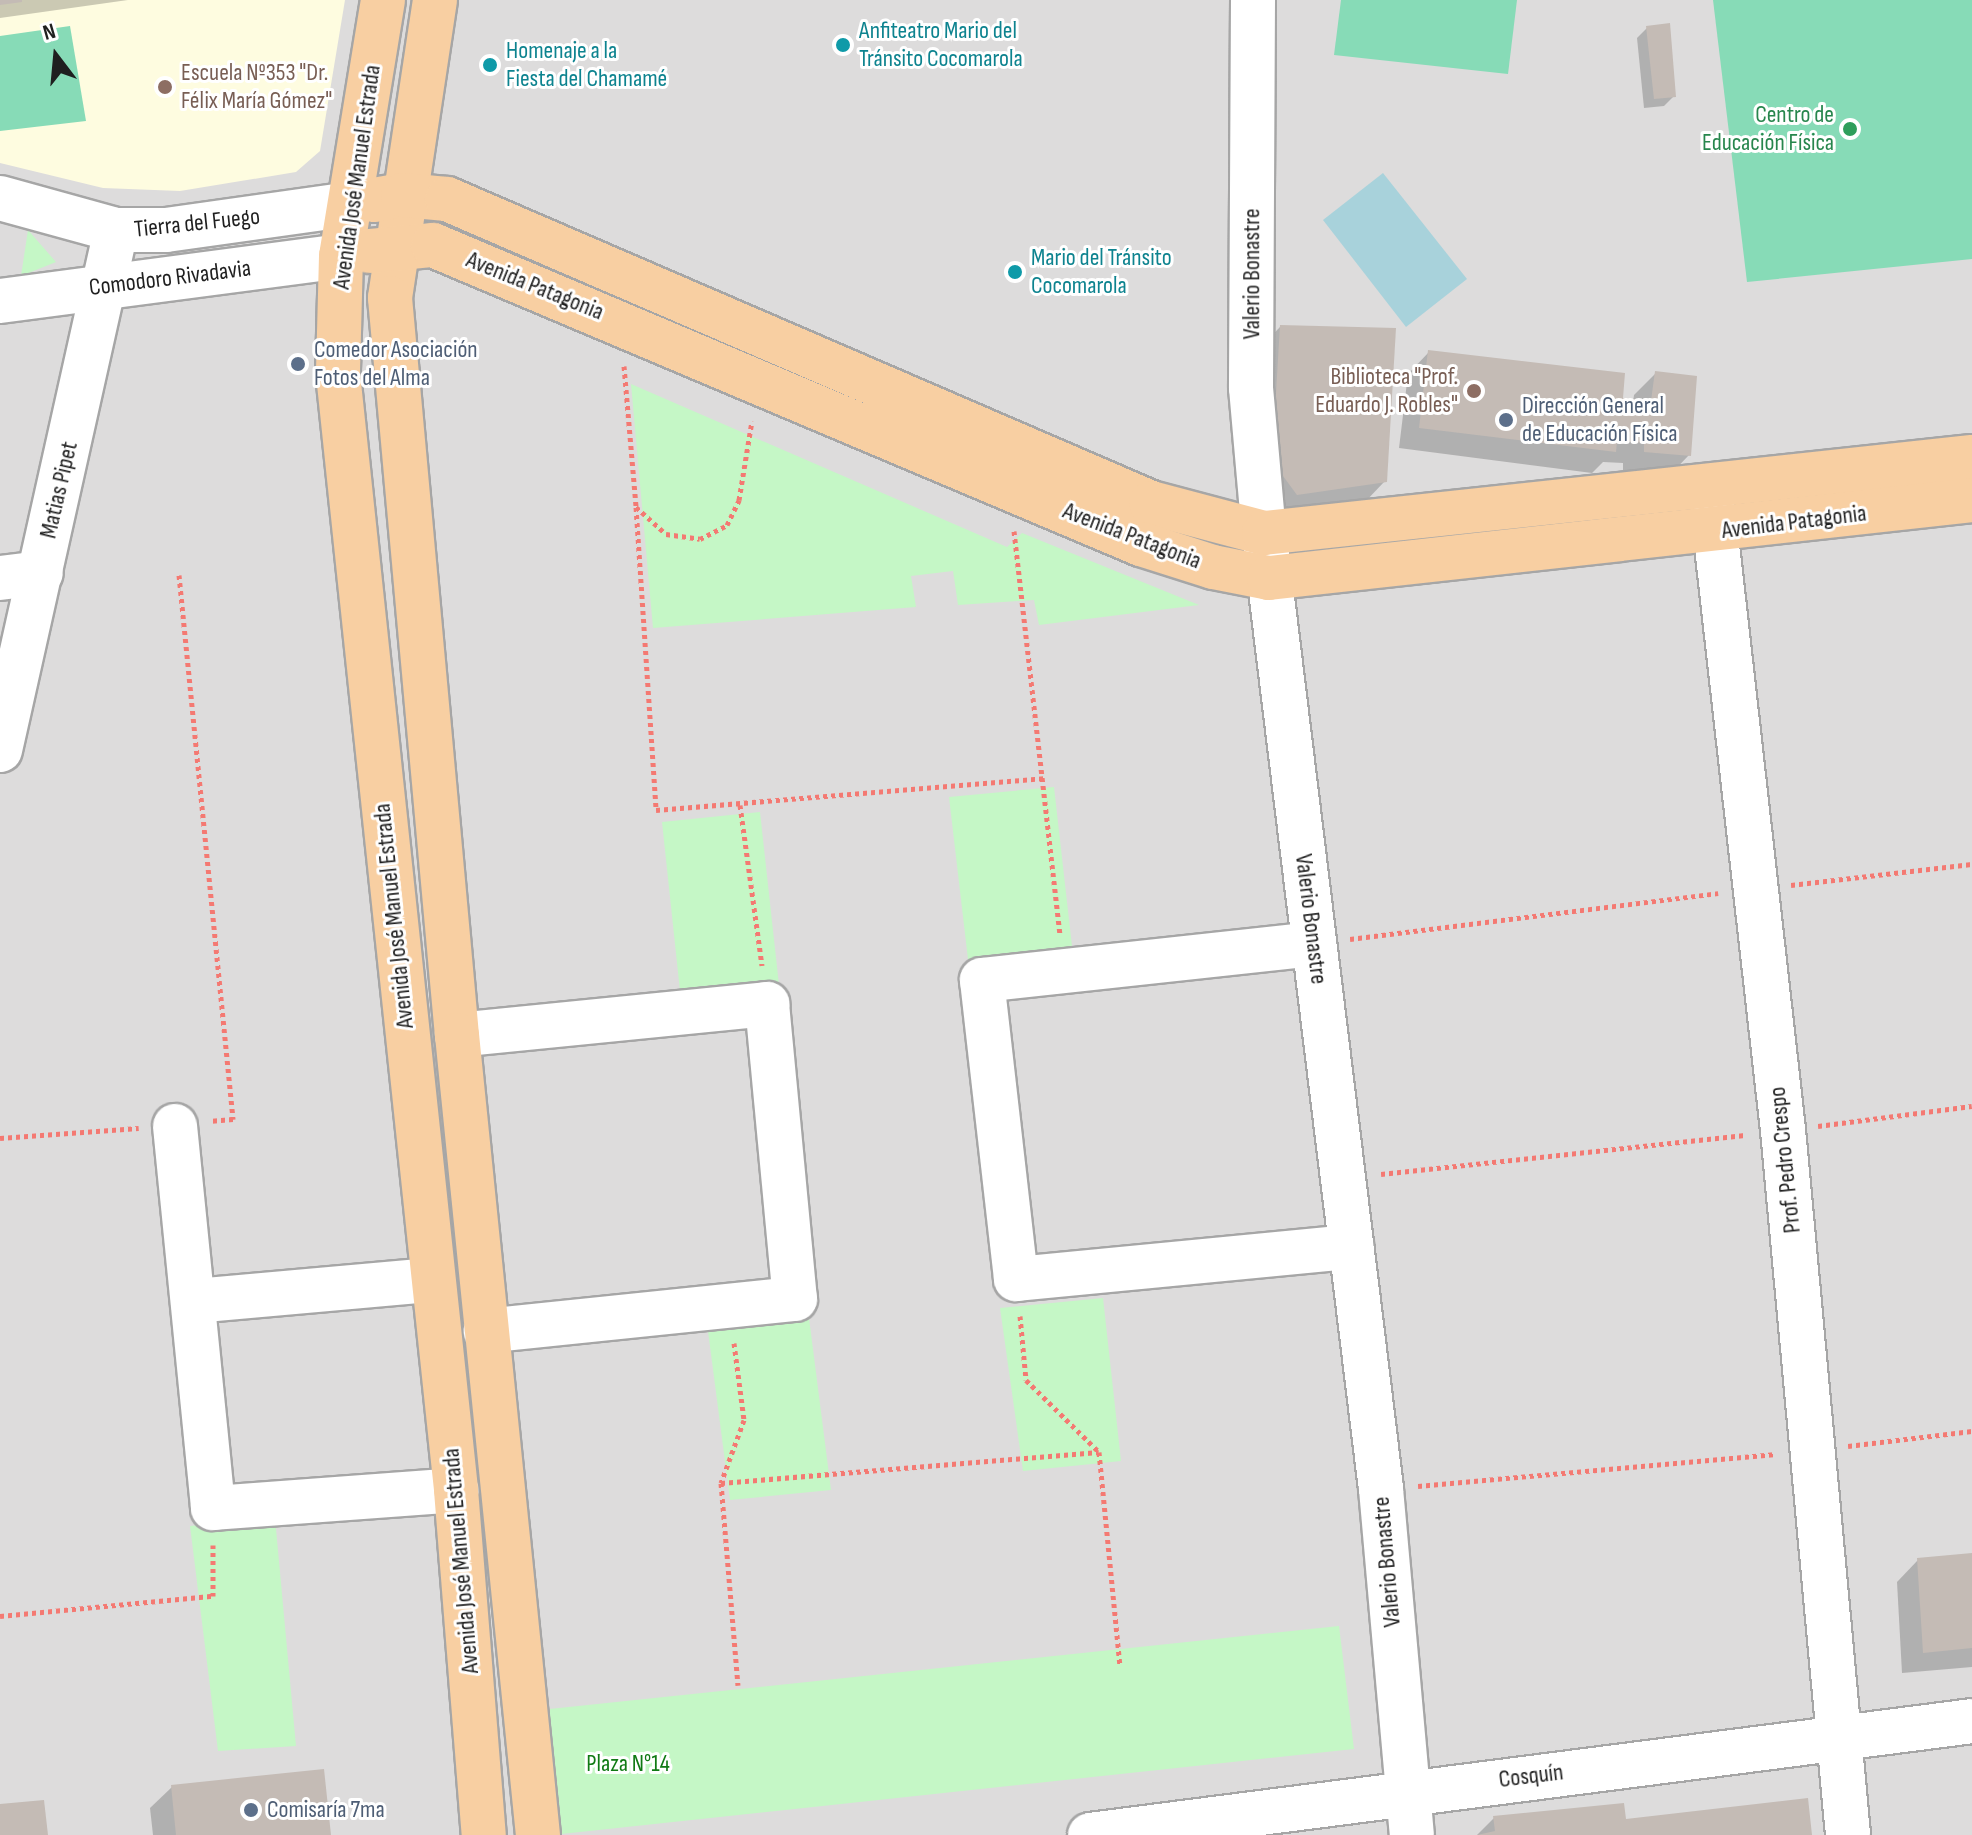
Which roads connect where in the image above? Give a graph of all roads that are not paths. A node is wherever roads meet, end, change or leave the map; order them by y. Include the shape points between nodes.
1 (383, 0) edge
2 (435, 0) edge
3 (1253, 0) edge
4 (403, 195) junction
5 (0, 198) edge
6 (350, 204) junction
7 (116, 230) junction
8 (395, 246) junction
9 (341, 256) junction
10 (105, 286) junction
11 (0, 301) edge
12 (1972, 457) edge
13 (1710, 485) junction
14 (1972, 500) edge
15 (1716, 531) junction
16 (1264, 533) junction
17 (20, 575) edge
18 (1269, 578) junction
19 (0, 750) edge
20 (1314, 944) junction
21 (457, 1035) junction
22 (175, 1126) road end
23 (1351, 1247) junction
24 (432, 1280) junction
25 (195, 1301) junction
26 (486, 1331) junction
27 (456, 1490) junction
28 (1972, 1721) edge
29 (1838, 1738) junction
30 (1407, 1791) junction
31 (484, 1835) edge
32 (538, 1835) edge
33 (1090, 1835) edge
34 (1412, 1835) edge
35 (1848, 1835) edge

1 - 6 main road, Avenida José Manuel Estrada
2 - 4 main road, Avenida José Manuel Estrada
3 - 16 street, Valerio Bonastre via 1251,388
4 - 6 main road, Avenida Patagonia
4 - 8 main road, Avenida José Manuel Estrada
4 - 16 main road, Avenida Patagonia via 447,199 1151,503
5 - 7 street, Tierra del Fuego
6 - 7 street, Tierra del Fuego via 166,230
6 - 9 main road, Avenida José Manuel Estrada
7 - 10 street, Matias Pipet
8 - 9 main road, Avenida Patagonia
8 - 18 main road, Avenida Patagonia via 433,245 1141,544
8 - 21 main road, Avenida José Manuel Estrada via 390,298
9 - 10 street, Comodoro Rivadavia
9 - 24 main road, Avenida José Manuel Estrada via 338,374
10 - 11 street, Comodoro Rivadavia
10 - 17 street, Matias Pipet
12 - 13 main road, Avenida Patagonia
13 - 15 street, Prof. Pedro Crespo
13 - 16 main road, Avenida Patagonia
14 - 15 main road, Avenida Patagonia
15 - 18 main road, Avenida Patagonia
15 - 29 street, Prof. Pedro Crespo via 1783,1130
16 - 18 street, Valerio Bonastre
17 - 19 street, Matias Pipet
18 - 20 street, Valerio Bonastre
20 - 23 street, Valerio Bonastre
20 - 23 street via 982,980 1016,1279
21 - 26 main road, Avenida José Manuel Estrada
21 - 26 street via 767,1004 795,1299
22 - 25 street
23 - 30 street, Valerio Bonastre via 1381,1489
24 - 25 street
24 - 27 main road, Avenida José Manuel Estrada
25 - 27 street via 213,1508
26 - 32 main road, Avenida José Manuel Estrada
27 - 31 main road, Avenida José Manuel Estrada
28 - 29 street, Cosquín
29 - 30 street, Cosquín
29 - 35 street, Prof. Pedro Crespo
30 - 33 street, Cosquín
30 - 34 street, Valerio Bonastre

